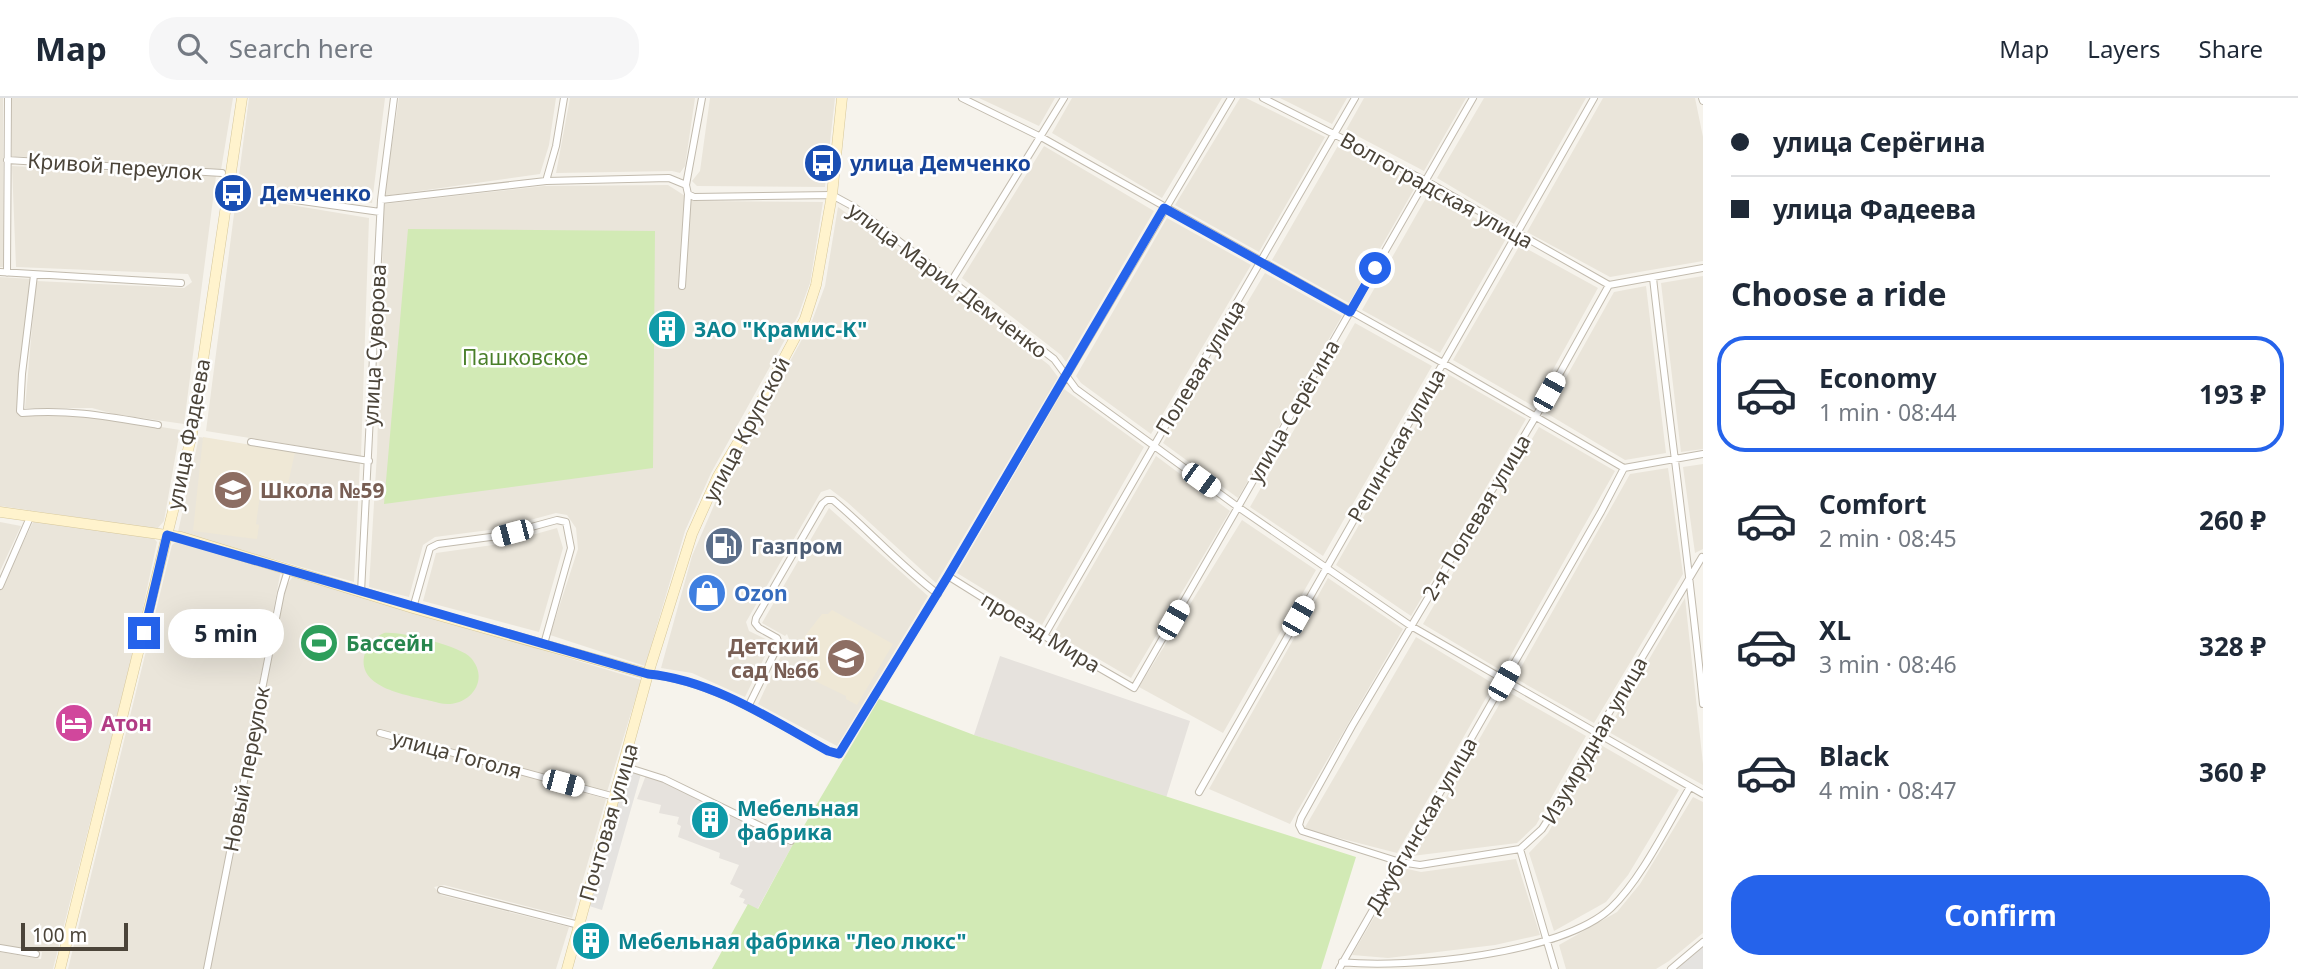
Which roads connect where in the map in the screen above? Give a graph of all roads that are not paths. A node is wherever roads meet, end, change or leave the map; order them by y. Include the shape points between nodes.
1 (8, 98) edge
2 (242, 98) edge
3 (394, 98) edge
4 (564, 98) edge
5 (702, 98) edge
6 (842, 98) edge
7 (962, 98) edge
8 (1064, 98) edge
9 (1231, 98) edge
10 (1263, 98) edge
11 (1355, 98) edge
12 (1473, 98) edge
13 (1594, 98) edge
14 (1336, 134) junction
15 (1041, 137) junction
16 (7, 160) junction
17 (222, 173) dead end
18 (546, 181) junction
19 (1426, 181) junction
20 (686, 185) junction
21 (688, 194) junction
22 (832, 195) junction
23 (281, 198) dead end
24 (381, 200) junction
25 (1164, 208) junction
26 (380, 212) junction
27 (1517, 234) junction
28 (1262, 263) junction
29 (1703, 268) edge
30 (4, 272) edge
31 (34, 275) junction
32 (1653, 278) junction
33 (953, 280) junction
34 (181, 283) dead end
35 (1609, 285) junction
36 (682, 286) dead end
37 (1350, 312) junction
38 (1443, 363) junction
39 (1066, 375) junction
40 (1536, 416) junction
41 (158, 425) dead end
42 (251, 442) dead end
43 (1153, 445) junction
44 (1703, 454) edge
45 (1674, 458) junction
46 (369, 461) junction
47 (1624, 468) junction
48 (1237, 507) junction
49 (0, 512) edge
50 (31, 515) junction
51 (167, 535) junction
52 (1702, 556) edge
53 (1326, 567) junction
54 (288, 570) junction
55 (1690, 575) junction
56 (948, 576) junction
57 (0, 586) edge
58 (361, 592) junction
59 (938, 594) junction
60 (413, 608) junction
61 (1411, 626) junction
62 (1044, 636) junction
63 (544, 644) junction
64 (648, 674) junction
65 (1504, 681) junction
66 (1134, 688) joint
67 (1703, 704) edge
68 (748, 707) junction
69 (380, 733) dead end
70 (1597, 733) junction
71 (623, 766) junction
72 (1690, 787) junction
73 (1199, 792) dead end
74 (1703, 794) edge
75 (615, 797) junction
76 (791, 841) dead end
77 (1520, 849) junction
78 (1400, 862) junction
79 (441, 890) dead end
80 (579, 925) junction
81 (1547, 942) junction
82 (1703, 942) edge
83 (0, 948) edge
84 (36, 954) dead end
85 (1340, 966) edge
86 (60, 969) edge
87 (207, 969) edge
88 (567, 969) edge
89 (1555, 969) edge
90 (1671, 969) edge

1 - 16 street
2 - 51 street, улица Фадеева via 192,434
3 - 24 street, улица Суворова
4 - 18 street
5 - 20 street
6 - 22 street, улица Крупской
7 - 15 street
8 - 15 street
9 - 25 street
10 - 14 street, Волгоградская улица
11 - 14 street, Полевая улица
12 - 19 street, улица Серёгина
13 - 27 street, Репинская улица
14 - 19 street, Волгоградская улица
14 - 28 street, Полевая улица
15 - 25 street
15 - 33 street
16 - 17 street, Кривой переулок
16 - 30 street
18 - 20 street via 669,178
18 - 24 street
19 - 27 street, Волгоградская улица
19 - 37 street, улица Серёгина
20 - 21 street
21 - 22 street, улица Марии Демченко
21 - 36 street
22 - 33 street, улица Марии Демченко
22 - 64 street, улица Крупской via 816,285 805,319 718,476 692,534
23 - 26 street
24 - 26 street, улица Суворова
25 - 28 street
25 - 39 street
26 - 46 street, улица Суворова
27 - 35 street, Волгоградская улица
27 - 38 street, Репинская улица
28 - 37 street
28 - 43 street, Полевая улица
29 - 32 street
30 - 31 street
31 - 34 street
31 - 41 street via 20,411 91,413
32 - 35 street
32 - 45 street
33 - 39 street, улица Марии Демченко via 1055,359
35 - 40 street, 2-я Полевая улица
37 - 38 street
37 - 48 street, улица Серёгина
38 - 40 street
38 - 53 street, Репинская улица
39 - 43 street, улица Марии Демченко via 1076,389
39 - 56 street
40 - 47 street
40 - 61 street, 2-я Полевая улица
42 - 46 street
43 - 48 street, улица Марии Демченко
43 - 62 street, Полевая улица
44 - 45 street
45 - 47 street
45 - 55 street
46 - 58 street, улица Суворова
47 - 65 street, Джубгинская улица
48 - 53 street, улица Марии Демченко
48 - 66 street, улица Серёгина
49 - 50 street
50 - 51 street
50 - 57 street
51 - 54 street
51 - 86 street, улица Фадеева
52 - 55 street, Изумрудная улица
53 - 61 street, улица Марии Демченко
53 - 73 street, Репинская улица
54 - 58 street
54 - 87 street, Новый переулок
55 - 67 street
55 - 70 street, Изумрудная улица
56 - 59 street
56 - 62 street, проезд Мира
58 - 60 street
59 - 68 street via 839,754
59 - 68 street via 833,500 827,500 756,618 759,628 779,644
60 - 63 street
60 - 63 street via 430,548 557,520 566,522 571,548
61 - 65 street, улица Марии Демченко
61 - 78 street, 2-я Полевая улица via 1299,825 1302,831
62 - 66 street, проезд Мира
63 - 64 street
64 - 68 street via 690,682
64 - 71 street, Почтовая улица
65 - 70 street, улица Марии Демченко
65 - 78 street, Джубгинская улица
69 - 75 street, улица Гоголя
70 - 72 street, улица Марии Демченко
70 - 77 street, Изумрудная улица via 1542,829
71 - 75 street, Почтовая улица
71 - 76 street via 664,779
72 - 74 street, улица Марии Демченко
72 - 81 street via 1634,880 1611,908
75 - 80 street, Почтовая улица
77 - 78 street via 1420,865
77 - 81 street
78 - 85 street, Джубгинская улица
79 - 80 street
80 - 88 street, Почтовая улица
81 - 85 street via 1389,966
81 - 89 street
82 - 90 street
83 - 84 street

